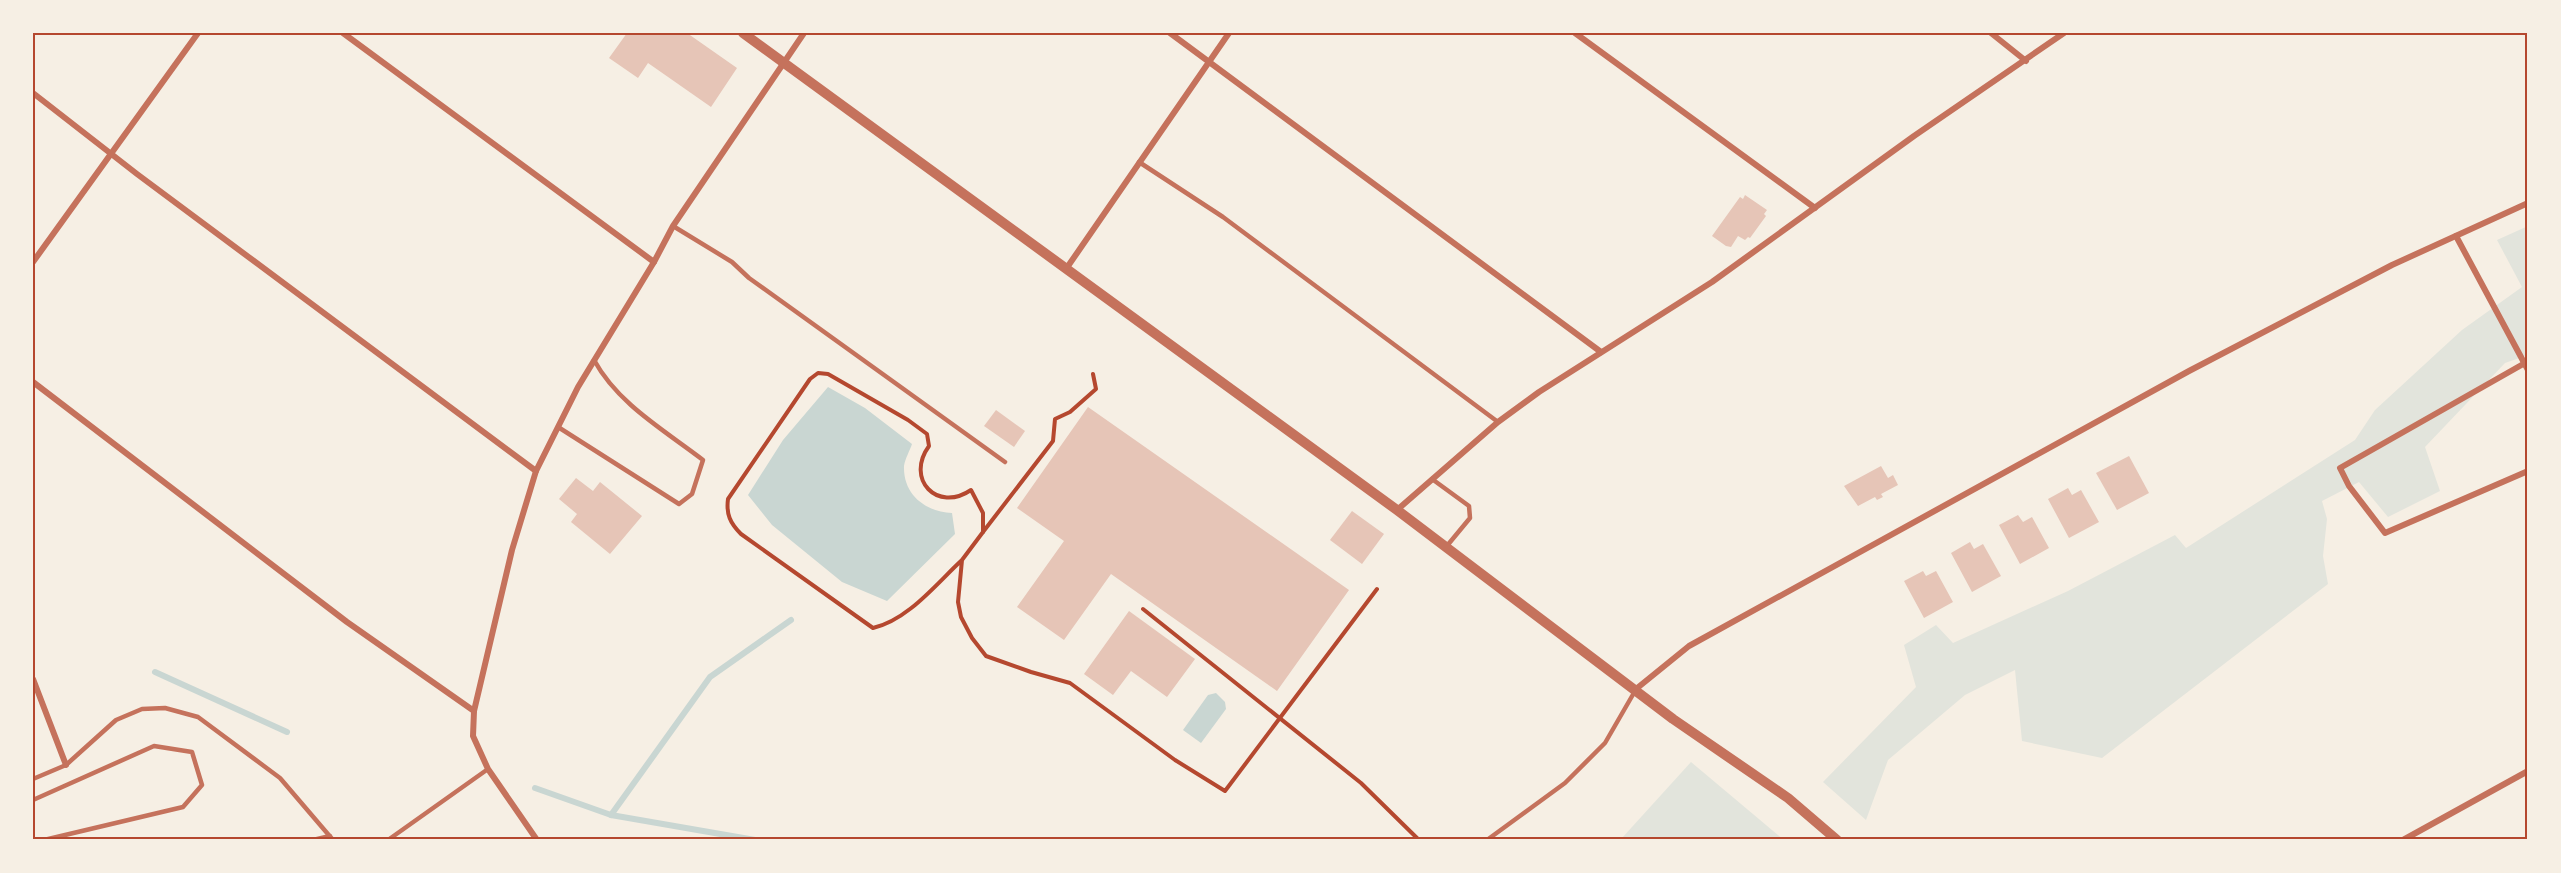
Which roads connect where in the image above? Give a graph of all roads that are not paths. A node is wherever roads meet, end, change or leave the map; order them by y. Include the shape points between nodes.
1 (198, 33) edge
2 (343, 33) edge
3 (743, 33) edge
4 (804, 33) edge
5 (1170, 33) edge
6 (1229, 33) edge
7 (1575, 33) edge
8 (1991, 33) edge
9 (2064, 33) edge
10 (1209, 61) junction
11 (2026, 61) junction
12 (783, 62) junction
13 (33, 93) edge
14 (111, 153) junction
15 (1139, 162) junction
16 (2528, 203) edge
17 (1815, 208) junction
18 (674, 226) junction
19 (2456, 236) junction
20 (33, 262) edge
21 (654, 262) junction
22 (1066, 270) junction
23 (1601, 352) junction
24 (594, 359) junction
25 (2524, 363) junction
26 (2528, 370) edge
27 (33, 382) edge
28 (1497, 422) junction
29 (558, 427) junction
30 (1005, 462) dead end
31 (536, 471) junction
32 (2528, 471) edge
33 (1430, 478) junction
34 (1397, 510) junction
35 (1446, 547) junction
36 (33, 679) edge
37 (1636, 689) junction
38 (474, 711) junction
39 (66, 765) junction
40 (488, 769) junction
41 (2528, 771) edge
42 (33, 779) edge
43 (33, 800) edge
44 (331, 838) edge
45 (44, 840) edge
46 (313, 840) edge
47 (388, 840) edge
48 (537, 840) edge
49 (1487, 840) edge
50 (1837, 840) edge
51 (2403, 840) edge

1 - 14 street
2 - 21 street
3 - 12 street
4 - 12 street
5 - 10 street
6 - 10 street
7 - 17 street
8 - 11 street
9 - 11 street
10 - 15 street
10 - 23 street
11 - 17 street
12 - 18 street
12 - 22 street
13 - 14 street
14 - 20 street
14 - 31 street
15 - 22 street
15 - 28 lane via 1223,217
16 - 19 street
17 - 23 street via 1712,282
18 - 21 street
18 - 30 lane via 732,262
19 - 25 street
19 - 37 street via 2189,370 1699,640
21 - 24 street
22 - 34 street
23 - 28 street
24 - 29 street
24 - 29 lane via 605,380 622,399 703,460 692,494 679,504
25 - 26 street
25 - 32 street via 2340,468 2385,532
27 - 38 street via 347,622
28 - 33 street
29 - 31 street
31 - 38 street via 512,550
33 - 34 street
33 - 35 lane via 1472,512
34 - 35 street
35 - 37 street
36 - 39 street
37 - 49 lane via 1605,743 1565,783
37 - 50 street via 1788,798
38 - 40 street via 473,736
39 - 42 lane
39 - 44 lane via 116,720 142,710 165,708 198,717 280,778
40 - 47 lane
40 - 48 street
41 - 51 street
43 - 45 lane via 154,746 192,752 202,785 183,807
44 - 46 lane

